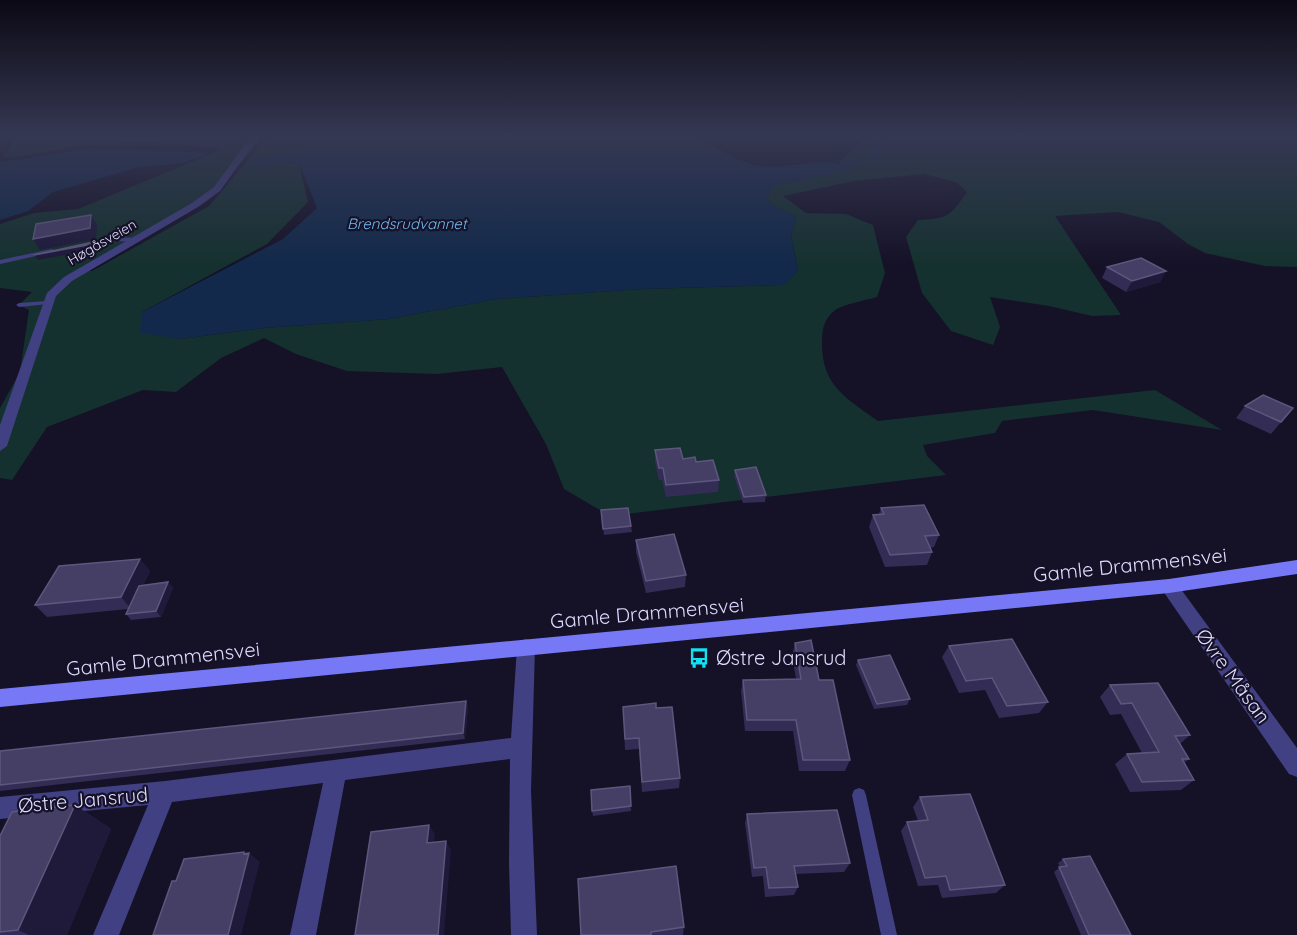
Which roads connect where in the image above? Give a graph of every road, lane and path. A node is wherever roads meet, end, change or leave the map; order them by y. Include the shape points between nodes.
1 (225, 178) edge
2 (137, 240) junction
3 (75, 247) edge
4 (64, 249) edge
5 (0, 262) edge
6 (47, 303) junction
7 (19, 305) dead end
8 (0, 446) edge
9 (1297, 567) edge
10 (1169, 586) junction
11 (526, 647) junction
12 (0, 698) edge
13 (520, 747) junction
14 (1297, 766) edge
15 (336, 772) junction
16 (165, 792) junction
17 (859, 795) dead end
18 (0, 808) edge
19 (106, 935) edge
20 (303, 935) edge
21 (524, 935) edge
22 (889, 935) edge

1 - 2 street, Høgåsveien via 217,189
2 - 3 lane via 117,239
2 - 6 street, Høgåsveien via 68,279
4 - 5 lane
6 - 7 lane
6 - 8 street, Høgåsveien
9 - 10 main road, Gamle Drammensvei
10 - 11 main road, Gamle Drammensvei
10 - 14 street, Øvre Måsan
11 - 12 main road, Gamle Drammensvei
11 - 13 street
13 - 15 street, Østre Jansrud
13 - 21 street
15 - 16 street, Østre Jansrud
15 - 20 street
16 - 18 street, Østre Jansrud
16 - 19 street, Østre Jansrud
17 - 22 lane

